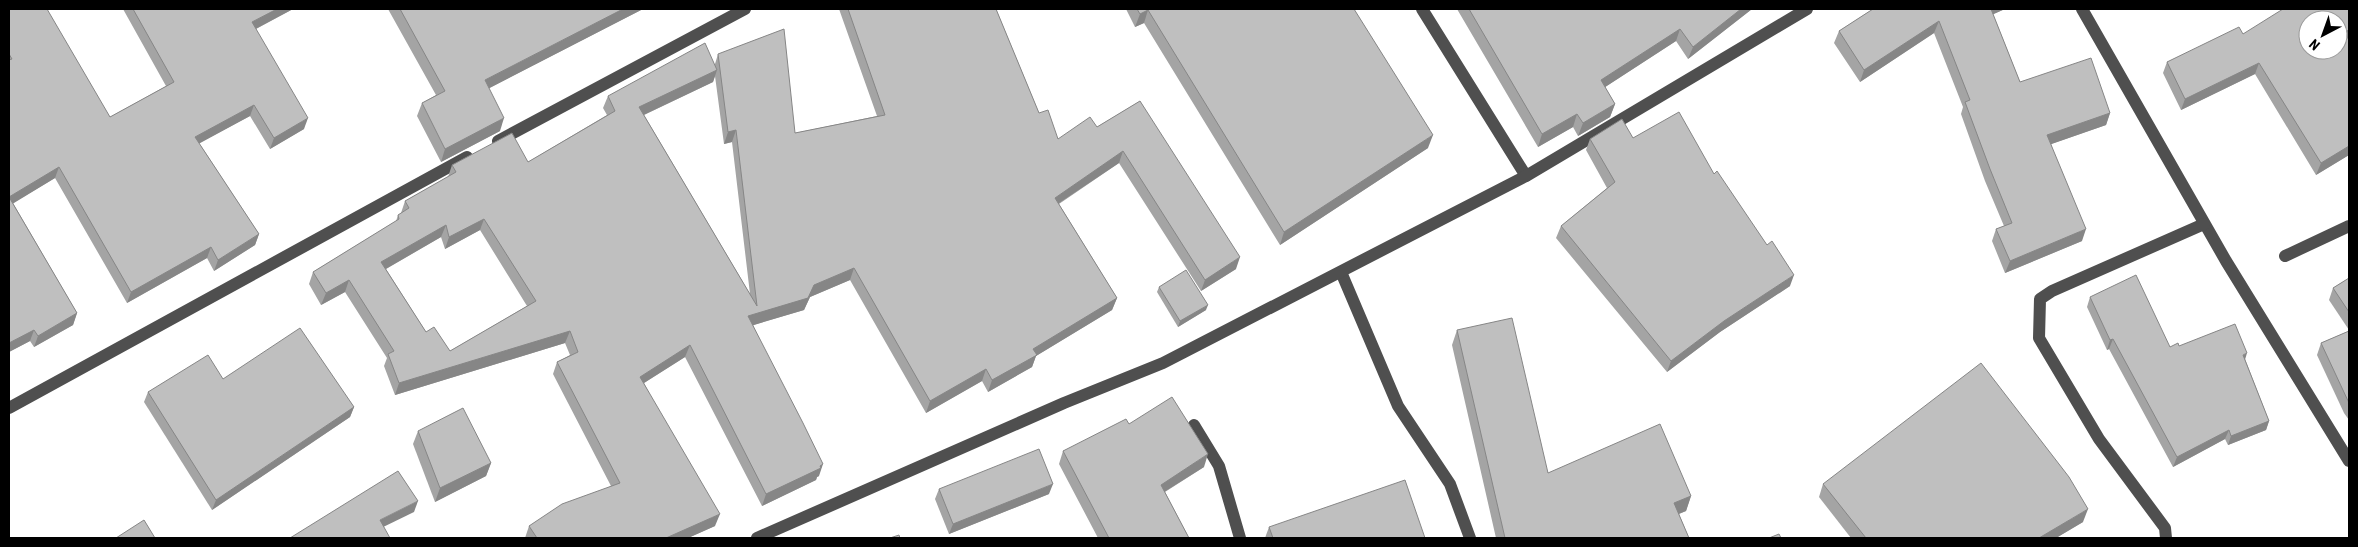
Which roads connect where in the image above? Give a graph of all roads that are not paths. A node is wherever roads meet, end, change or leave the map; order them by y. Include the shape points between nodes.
1 (745, 9) edge
2 (1422, 9) edge
3 (1807, 9) edge
4 (2082, 9) edge
5 (1526, 176) junction
6 (2204, 224) junction
7 (2349, 226) edge
8 (2285, 256) dead end
9 (1341, 272) junction
10 (9, 408) edge
11 (1194, 426) dead end
12 (2349, 461) edge
13 (757, 538) edge
14 (1240, 538) edge
15 (1470, 538) edge
16 (2166, 538) edge

1 - 10 street
2 - 5 street
3 - 5 street
4 - 6 street
5 - 9 street
6 - 12 street
6 - 16 street via 2040,299 2039,338 2099,439 2165,528
7 - 8 street
9 - 13 street via 1163,363
9 - 15 street via 1398,406 1450,484
11 - 14 street via 1219,466

